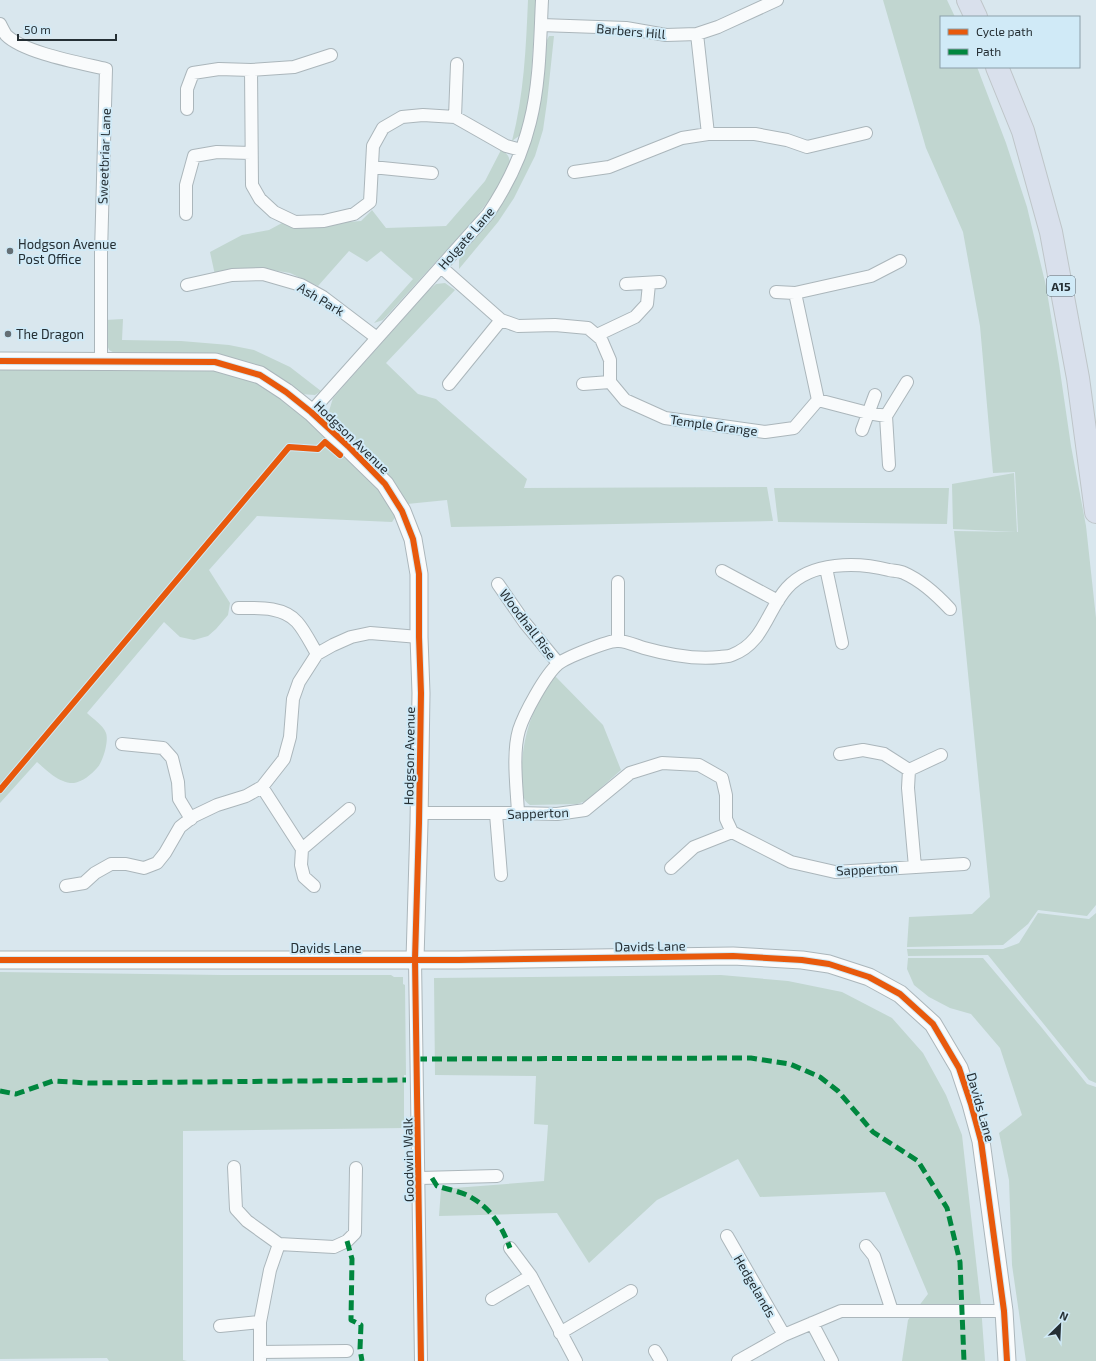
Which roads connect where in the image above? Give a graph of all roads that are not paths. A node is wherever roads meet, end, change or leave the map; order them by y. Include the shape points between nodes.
1 (542, 0) edge
2 (776, 0) edge
3 (968, 0) edge
4 (976, 16) edge
5 (0, 24) edge
6 (541, 25) junction
7 (697, 34) junction
8 (331, 55) dead end
9 (457, 64) dead end
10 (997, 68) edge
11 (251, 70) junction
12 (187, 109) dead end
13 (455, 117) junction
14 (866, 133) dead end
15 (708, 134) junction
16 (521, 150) junction
17 (251, 153) junction
18 (372, 167) junction
19 (574, 172) dead end
20 (432, 173) dead end
21 (186, 214) dead end
22 (900, 262) dead end
23 (441, 267) junction
24 (187, 284) dead end
25 (626, 284) dead end
26 (776, 292) dead end
27 (795, 293) junction
28 (501, 320) junction
29 (597, 335) junction
30 (377, 338) junction
31 (0, 361) edge
32 (101, 362) junction
33 (610, 382) junction
34 (907, 382) dead end
35 (449, 384) dead end
36 (583, 384) dead end
37 (875, 395) dead end
38 (818, 400) junction
39 (311, 412) junction
40 (868, 413) junction
41 (886, 416) junction
42 (862, 430) dead end
43 (889, 465) dead end
44 (1096, 512) edge
45 (826, 568) junction
46 (722, 572) dead end
47 (618, 582) dead end
48 (498, 584) dead end
49 (778, 601) junction
50 (238, 608) dead end
51 (950, 609) dead end
52 (419, 638) junction
53 (618, 641) junction
54 (842, 643) dead end
55 (317, 654) junction
56 (558, 663) junction
57 (122, 744) dead end
58 (840, 754) dead end
59 (941, 755) dead end
60 (909, 770) junction
61 (262, 787) junction
62 (349, 809) dead end
63 (420, 813) junction
64 (518, 813) junction
65 (496, 814) junction
66 (191, 819) junction
67 (732, 832) junction
68 (302, 849) junction
69 (964, 864) dead end
70 (916, 867) junction
71 (671, 868) dead end
72 (501, 875) dead end
73 (66, 886) dead end
74 (314, 886) dead end
75 (415, 959) junction
76 (0, 960) edge
77 (234, 1167) dead end
78 (356, 1168) dead end
79 (497, 1176) dead end
80 (420, 1178) junction
81 (727, 1236) dead end
82 (279, 1244) junction
83 (866, 1246) dead end
84 (510, 1248) dead end
85 (532, 1276) junction
86 (631, 1291) dead end
87 (492, 1299) dead end
88 (892, 1311) junction
89 (1004, 1311) junction
90 (260, 1322) junction
91 (812, 1323) junction
92 (220, 1326) dead end
93 (560, 1333) junction
94 (784, 1335) junction
95 (347, 1350) dead end
96 (260, 1356) edge
97 (572, 1360) edge
98 (421, 1361) edge
99 (738, 1361) edge
100 (832, 1361) edge
101 (1007, 1361) edge

1 - 6 street, Holgate Lane
2 - 7 street, Barbers Hill
3 - 4 highway
5 - 32 street, Sweetbriar Lane via 6,34 20,45 106,69
6 - 7 street, Barbers Hill via 626,28 666,35
6 - 16 street, Holgate Lane via 530,123
7 - 15 street
8 - 11 street via 294,67
9 - 13 street
10 - 44 highway, A15 via 1023,132 1051,232 1078,378
11 - 12 street via 219,69 193,73 187,89
11 - 17 street
13 - 16 street via 506,146
13 - 18 street via 402,117 383,128 373,146
14 - 15 street via 807,147 755,134
15 - 19 street via 682,138 609,168
16 - 23 street, Holgate Lane via 499,199
17 - 18 street via 252,185 260,199 274,212 295,222 324,221 354,214 370,202
17 - 21 street via 217,152 194,156 186,185
18 - 20 street
22 - 27 street via 871,276
23 - 28 street
23 - 30 street, Holgate Lane
24 - 30 street, Ash Park via 232,275 263,274 301,285
25 - 29 street via 655,283 647,304 635,317
26 - 27 street
27 - 38 street
28 - 29 street via 518,326 555,325 588,328
28 - 35 street
29 - 33 street via 610,360
30 - 39 street, Holgate Lane
31 - 32 street, Hodgson Avenue
32 - 39 street, Hodgson Avenue via 215,362 260,375
33 - 36 street
33 - 38 street, Temple Grange via 625,400 665,418 765,432 794,428
34 - 41 street
37 - 40 street
38 - 40 street
39 - 52 street, Hodgson Avenue via 385,484 402,511 413,538 419,574
40 - 41 street
40 - 42 street
41 - 43 street
45 - 49 street via 798,578
45 - 51 street via 851,565 880,567 904,573 940,598
45 - 54 street
46 - 49 street
47 - 53 street
48 - 56 street, Woodhall Rise via 525,623
49 - 53 street via 756,638 732,656 702,659 665,654
50 - 55 street via 265,608 284,613 297,621
52 - 55 street via 370,634 351,637
52 - 63 street, Hodgson Avenue
53 - 56 street, Woodhall Rise via 587,650
55 - 61 street via 299,682 293,699 290,737 284,759
56 - 64 street, Woodhall Rise via 532,699 519,730 516,757
57 - 66 street via 163,748 172,758 179,799
58 - 60 street via 863,750 884,754
59 - 60 street
60 - 70 street, Sapperton via 908,788
61 - 66 street via 246,796 217,805
61 - 68 street
62 - 68 street
63 - 65 street, Sapperton
63 - 75 street, Hodgson Avenue
64 - 65 street, Sapperton
64 - 67 street, Sapperton via 558,814 585,810 630,772 662,763 699,765 722,778 726,795 726,819
65 - 72 street, Sapperton
66 - 73 street via 180,828 157,863 144,868 111,864 84,883
67 - 70 street, Sapperton via 791,862 835,872
67 - 71 street via 694,847
68 - 74 street via 301,865 304,877
69 - 70 street, Sapperton
75 - 76 street, Davids Lane
75 - 80 street, Goodwin Walk
75 - 89 street, Davids Lane via 733,956 802,960 829,964 869,977 900,994 932,1024 959,1068 971,1104 981,1142
77 - 82 street via 236,1209 247,1221
78 - 82 street via 356,1233 334,1247
79 - 80 street
80 - 98 street, Goodwin Walk
81 - 94 street, Hedgelands
82 - 90 street via 270,1270
83 - 88 street via 874,1256
84 - 85 street
85 - 87 street
85 - 93 street
86 - 93 street
88 - 89 street
88 - 91 street via 840,1311
89 - 101 street, Davids Lane
90 - 92 street
90 - 96 street
91 - 94 street
91 - 100 street
93 - 97 street
94 - 99 street
95 - 96 street

